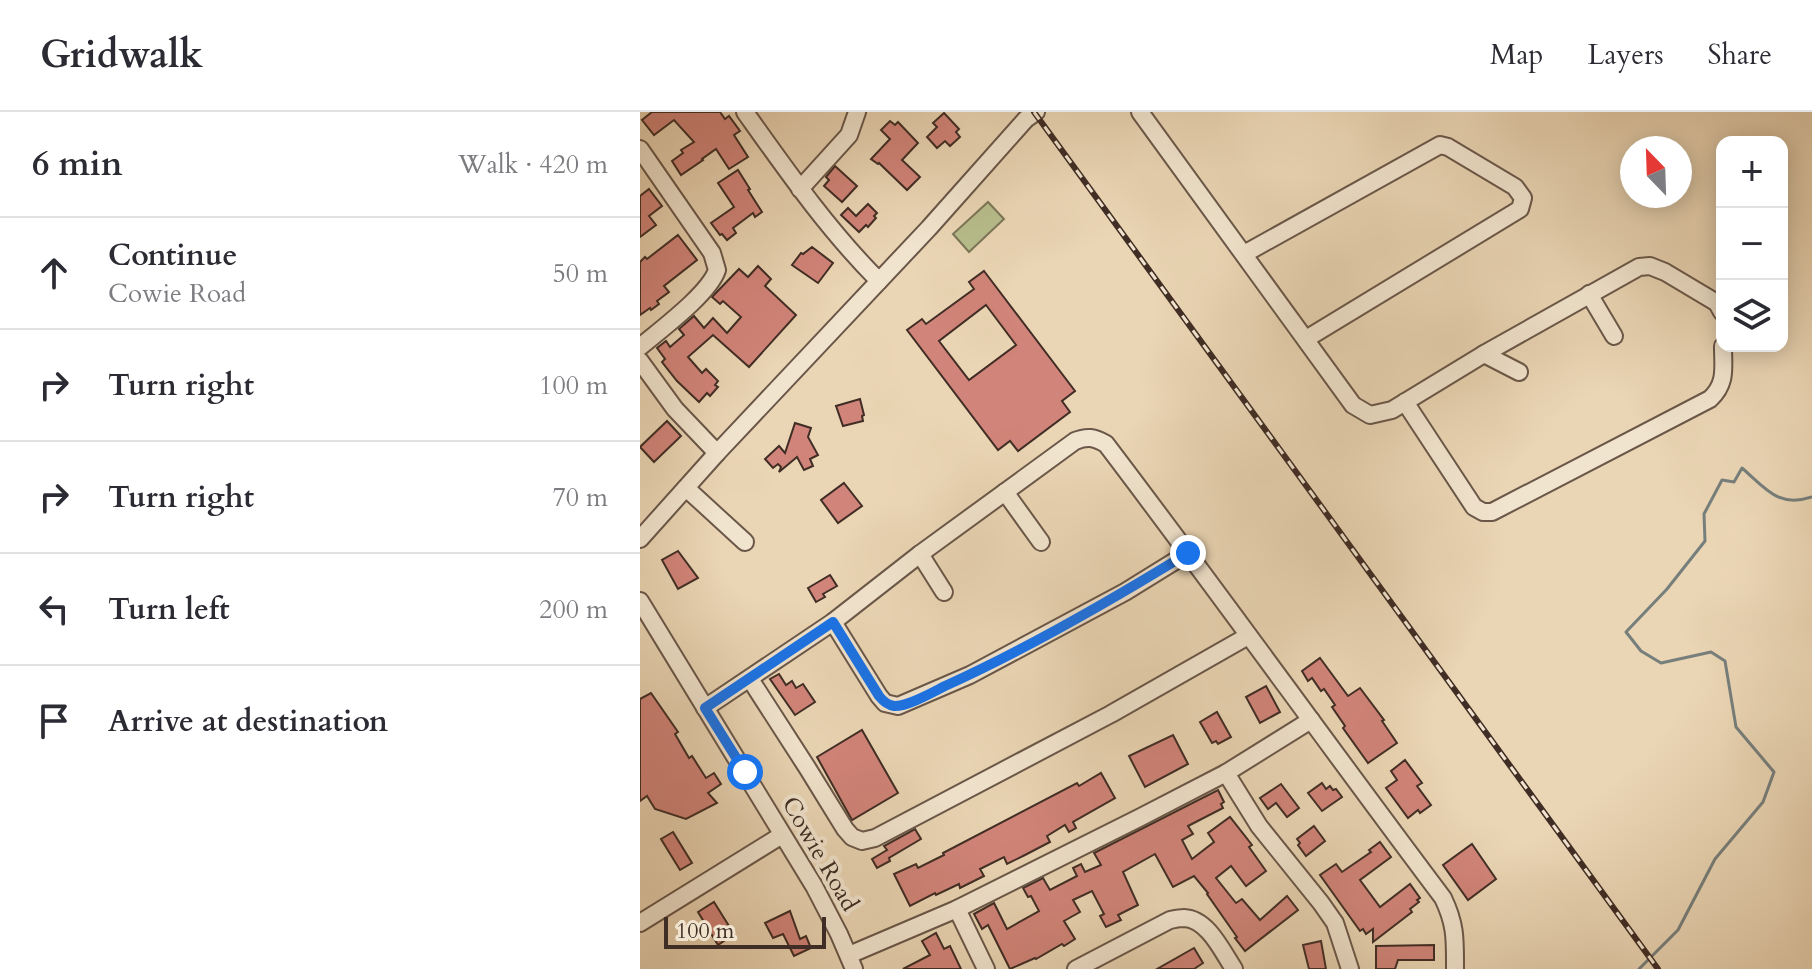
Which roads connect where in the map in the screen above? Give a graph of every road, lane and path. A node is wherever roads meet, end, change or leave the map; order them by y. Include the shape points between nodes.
1 (745, 112) edge
2 (857, 112) edge
3 (1036, 112) edge
4 (1140, 112) edge
5 (640, 149) edge
6 (800, 189) junction
7 (1244, 254) junction
8 (879, 281) junction
9 (1589, 294) junction
10 (1716, 302) edge
11 (1614, 336) dead end
12 (1306, 339) junction
13 (640, 347) edge
14 (1723, 352) edge
15 (1484, 354) junction
16 (640, 361) edge
17 (1519, 372) dead end
18 (1405, 402) junction
19 (717, 453) junction
20 (686, 488) junction
21 (1005, 492) junction
22 (640, 539) edge
23 (745, 542) dead end
24 (1041, 542) dead end
25 (1188, 553) junction
26 (920, 554) junction
27 (944, 592) dead end
28 (640, 601) edge
29 (833, 622) junction
30 (1248, 636) junction
31 (750, 679) junction
32 (705, 708) junction
33 (1311, 720) junction
34 (1226, 773) junction
35 (782, 835) junction
36 (957, 909) junction
37 (640, 923) edge
38 (851, 962) edge
39 (1095, 965) edge
40 (986, 969) edge
41 (1076, 969) edge
42 (1234, 969) edge
43 (1350, 969) edge
44 (1455, 969) edge

1 - 6 street
2 - 6 street via 849,135
3 - 8 street
4 - 7 street
5 - 13 street via 712,253 717,270 709,284
6 - 8 street
7 - 12 street
7 - 12 street via 1440,145 1515,187 1523,198 1520,209
8 - 19 street
9 - 10 street via 1650,266
9 - 11 street
9 - 15 street
12 - 18 street via 1353,405 1370,415
14 - 18 street via 1723,383 1710,399 1492,512 1474,507
15 - 17 street
15 - 18 street
16 - 19 street
19 - 20 street
20 - 22 street
20 - 23 street
21 - 24 street
21 - 25 street via 1075,441 1095,438 1106,444
21 - 26 street
25 - 29 street via 970,675 898,706 879,696
25 - 30 street
26 - 27 street
26 - 29 street
28 - 32 street, Cowie Road
29 - 31 street
30 - 31 street via 1111,714 862,841 839,821
30 - 33 street
31 - 32 street
32 - 35 street, Cowie Road
33 - 34 street
33 - 44 street via 1443,898 1455,930
34 - 36 street
34 - 43 street via 1259,826 1335,923
35 - 37 street
35 - 38 street, Cowie Road
36 - 38 street
36 - 40 street
39 - 41 street
39 - 42 street via 1170,920 1184,918 1201,923

